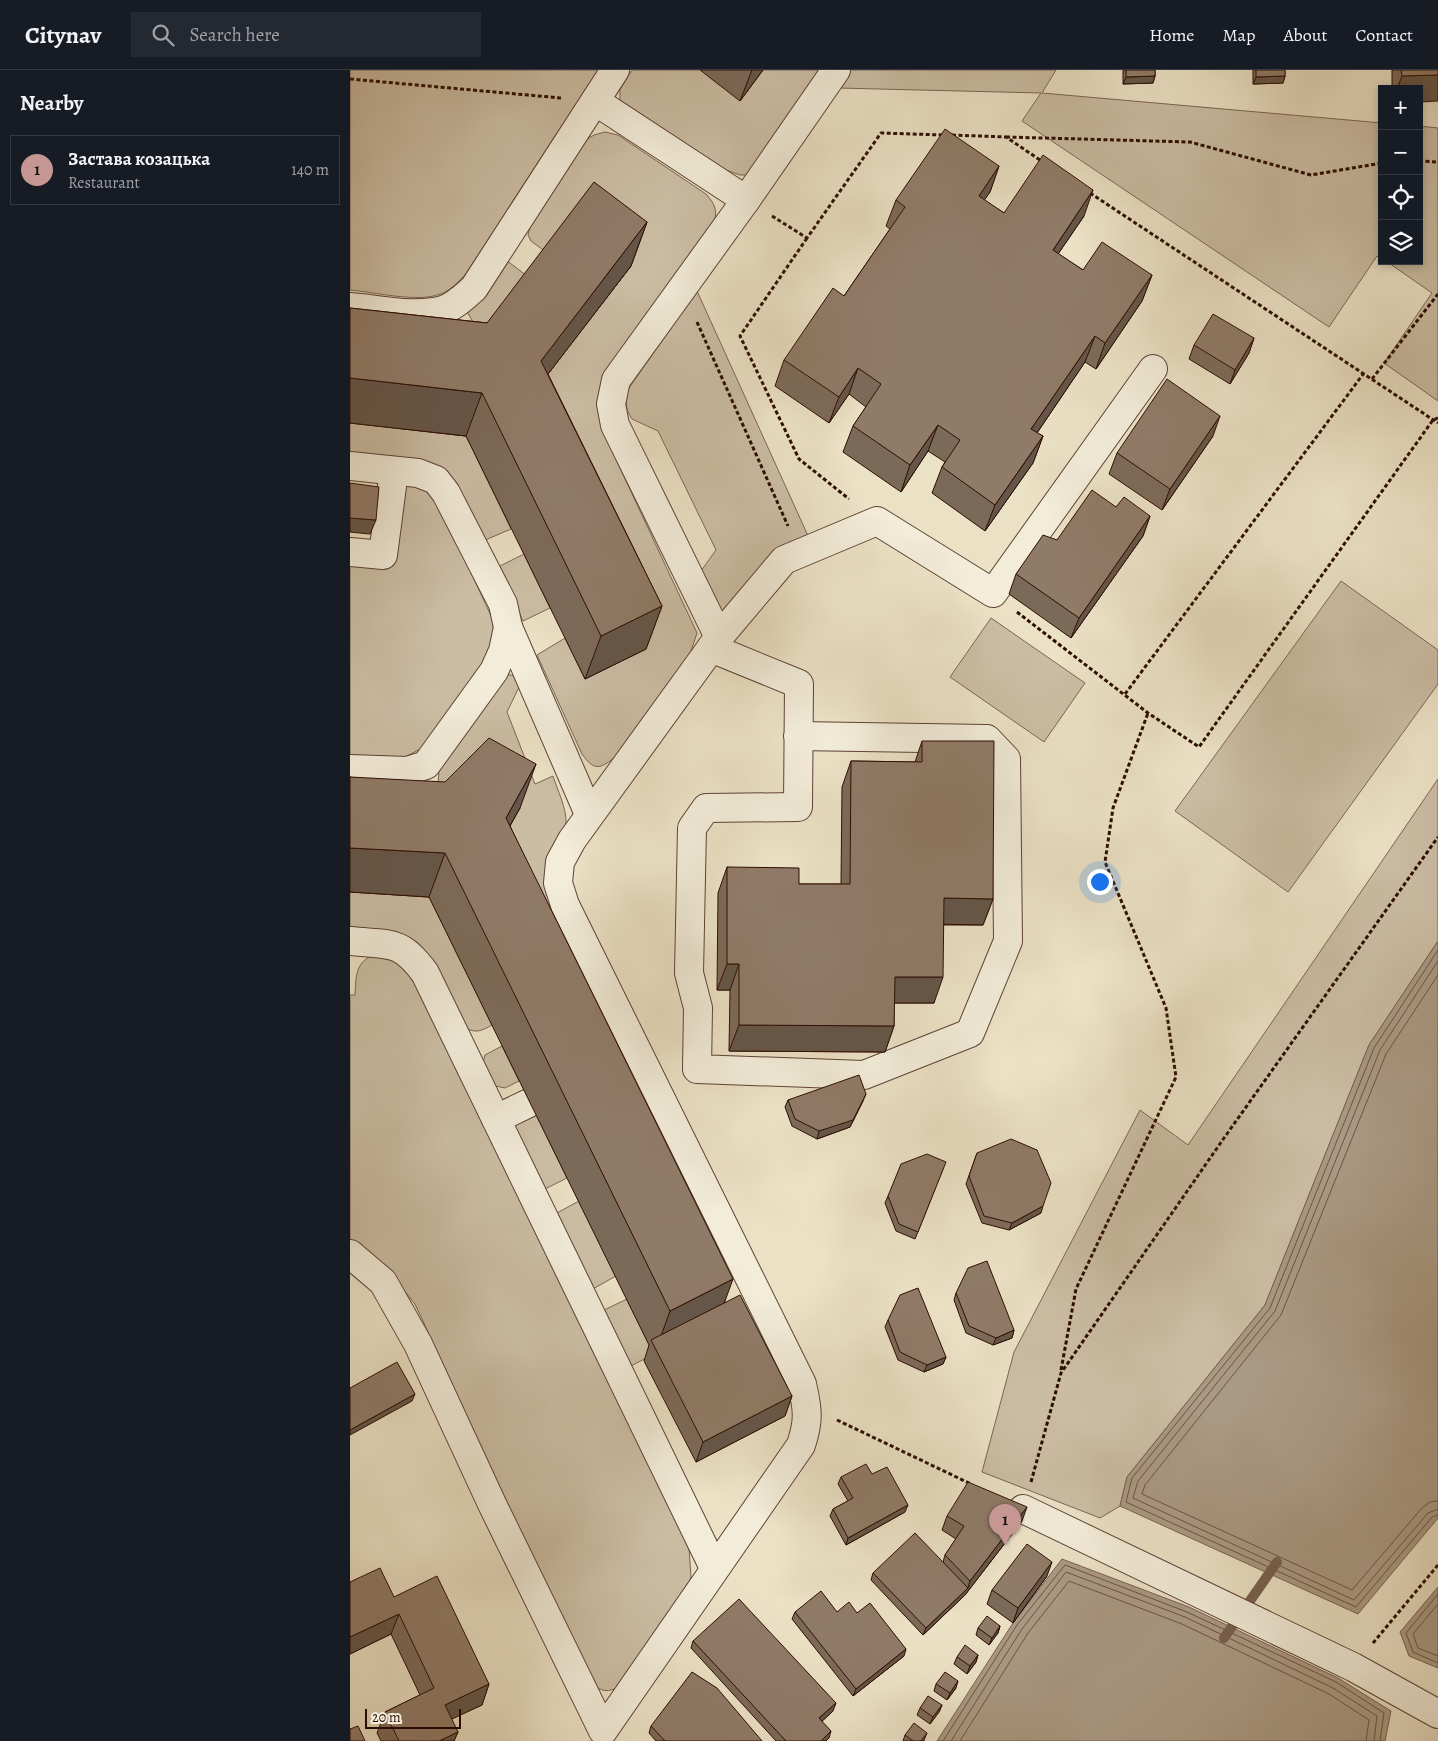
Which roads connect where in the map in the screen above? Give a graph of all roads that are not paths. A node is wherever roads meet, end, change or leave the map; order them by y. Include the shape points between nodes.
1 (615, 70) edge
2 (836, 70) edge
3 (595, 101) junction
4 (746, 200) junction
5 (350, 307) edge
6 (1153, 369) dead end
7 (350, 466) edge
8 (394, 471) junction
9 (350, 552) edge
10 (508, 627) junction
11 (715, 643) junction
12 (798, 736) junction
13 (350, 769) edge
14 (589, 814) junction
15 (350, 941) edge
16 (636, 1050) junction
17 (610, 1062) edge
18 (529, 1103) dead end
19 (496, 1119) junction
20 (350, 1254) edge
21 (1023, 1509) edge
22 (714, 1568) junction
23 (1438, 1714) edge

1 - 3 street
2 - 4 street
3 - 4 street
3 - 5 street via 474,288 461,300 444,310 423,313
4 - 11 street via 616,380 610,404 615,425
6 - 11 street via 993,594 877,521 784,560
7 - 8 street
8 - 9 street via 383,555
8 - 10 street via 418,473 436,480 446,493 503,604
10 - 13 street via 503,651 494,671 426,765 407,771
10 - 14 street
11 - 12 street via 798,684
11 - 14 street
12 - 12 street via 798,807 706,808 692,828 689,973 698,1008 697,1069 864,1075 970,1033 1008,941 1006,759 986,739
14 - 16 street via 560,862 558,883 565,905
15 - 19 street via 397,945 413,957 425,973
16 - 17 street
16 - 22 street via 802,1384 807,1406 808,1424 801,1446
18 - 19 street
19 - 22 street
20 - 22 street via 383,1282 418,1344 603,1732
21 - 23 street via 1353,1666

